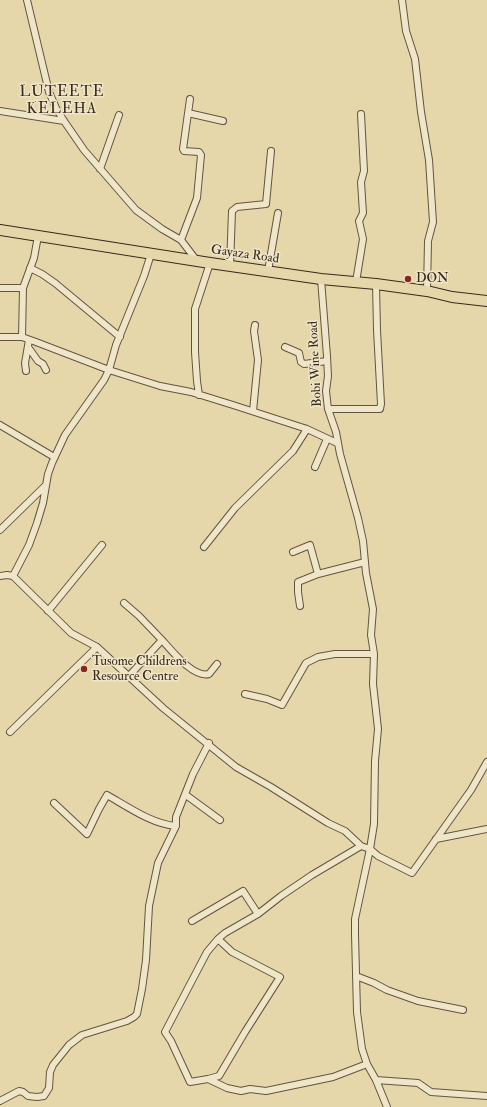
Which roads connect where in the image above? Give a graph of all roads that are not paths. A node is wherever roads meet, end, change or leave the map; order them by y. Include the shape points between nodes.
1 (27, 0) edge
2 (402, 0) edge
3 (190, 99) dead end
4 (0, 111) edge
5 (188, 113) junction
6 (361, 114) dead end
7 (119, 115) dead end
8 (64, 120) junction
9 (223, 121) dead end
10 (271, 151) dead end
11 (100, 169) junction
12 (278, 213) dead end
13 (0, 230) edge
14 (38, 236) junction
15 (181, 240) junction
16 (151, 254) junction
17 (197, 261) junction
18 (210, 263) junction
19 (230, 266) junction
20 (30, 268) junction
21 (268, 271) junction
22 (321, 279) junction
23 (356, 282) junction
24 (376, 284) junction
25 (0, 288) edge
26 (23, 288) junction
27 (427, 291) junction
28 (487, 301) edge
29 (255, 325) dead end
30 (0, 336) edge
31 (120, 337) junction
32 (22, 338) junction
33 (29, 340) junction
34 (285, 347) dead end
35 (28, 348) junction
36 (327, 362) junction
37 (26, 370) dead end
38 (46, 370) dead end
39 (109, 370) junction
40 (200, 395) junction
41 (328, 409) junction
42 (253, 411) junction
43 (0, 426) edge
44 (307, 429) junction
45 (327, 439) junction
46 (337, 443) junction
47 (54, 457) junction
48 (315, 467) dead end
49 (46, 485) junction
50 (0, 530) edge
51 (102, 545) dead end
52 (204, 547) dead end
53 (293, 552) dead end
54 (365, 562) junction
55 (318, 574) junction
56 (0, 576) edge
57 (13, 576) junction
58 (124, 603) dead end
59 (300, 606) dead end
60 (48, 611) junction
61 (162, 640) junction
62 (97, 647) junction
63 (374, 654) junction
64 (217, 664) dead end
65 (128, 677) junction
66 (245, 694) dead end
67 (10, 732) dead end
68 (208, 744) junction
69 (487, 762) edge
70 (186, 795) junction
71 (54, 803) dead end
72 (220, 820) dead end
73 (176, 826) junction
74 (487, 829) edge
75 (436, 839) junction
76 (361, 846) junction
77 (370, 849) junction
78 (258, 914) junction
79 (192, 921) dead end
80 (218, 939) junction
81 (356, 976) junction
82 (463, 1010) dead end
83 (367, 1064) junction
84 (208, 1079) junction
85 (376, 1080) junction
86 (487, 1096) edge
87 (0, 1101) edge
88 (387, 1107) edge

1 - 8 street via 50,92
2 - 27 street via 406,31 414,59 429,160 433,222 428,241
3 - 5 street
4 - 8 street
5 - 9 street
5 - 15 street via 183,149 199,152 201,155 197,198
6 - 23 street via 364,171 361,182 363,213 359,221 363,239
7 - 11 street
8 - 11 street
10 - 19 street via 266,204 237,207 232,211
11 - 15 street via 136,210
12 - 21 street
13 - 14 main road, Gayaza Road
14 - 16 main road, Gayaza Road
14 - 20 street
15 - 17 street
16 - 17 main road, Gayaza Road
16 - 31 street
17 - 18 main road, Gayaza Road
18 - 19 main road, Gayaza Road
18 - 40 street via 196,308 195,352
19 - 21 main road, Gayaza Road
20 - 26 street
20 - 31 street via 50,280
21 - 22 main road, Gayaza Road
22 - 23 main road, Gayaza Road
22 - 36 street, Bobi Wine Road
23 - 24 main road, Gayaza Road
24 - 27 main road, Gayaza Road
24 - 41 street via 380,409
25 - 26 street
26 - 32 street
27 - 28 main road, Gayaza Road
29 - 42 street via 258,360
30 - 32 street
31 - 39 street
32 - 33 street
33 - 35 street
33 - 39 street
34 - 36 street via 298,353 304,364
35 - 37 street
35 - 38 street
36 - 41 street, Bobi Wine Road
39 - 40 street
39 - 47 street via 65,435
40 - 42 street
41 - 46 street, Bobi Wine Road
42 - 44 street
43 - 47 street
44 - 45 street
44 - 52 street via 293,451 235,508
45 - 46 street
45 - 48 street
46 - 54 street, Bobi Wine Road via 358,518
47 - 49 street
49 - 50 street
49 - 57 street via 37,524
51 - 60 street
53 - 55 street via 310,546
54 - 55 street
54 - 63 street, Bobi Wine Road via 373,609 371,635
55 - 59 street via 298,582
56 - 57 street
57 - 60 street
58 - 61 street
60 - 62 street via 71,633
61 - 64 street via 200,675 209,674
61 - 65 street
62 - 65 street
62 - 67 street
63 - 66 street via 335,654 318,657 306,663 282,706 267,699
63 - 77 street, Bobi Wine Road via 373,684 378,729 374,824
65 - 68 street
68 - 70 street
68 - 76 street via 236,767 345,831
69 - 75 street via 471,790
70 - 72 street
70 - 73 street via 176,817
71 - 73 street via 87,834 107,795 165,825
73 - 87 street via 158,863 149,906 146,960 137,1014 127,1021 82,1035 68,1045 53,1065 49,1088 44,1096 28,1096 19,1091
74 - 75 street
75 - 77 street via 412,873 378,856
76 - 77 street
76 - 78 street
77 - 81 street, Bobi Wine Road via 355,924
78 - 79 street via 243,891
78 - 80 street
80 - 84 street via 207,952 165,1032 190,1082
80 - 84 street via 232,952 280,977 219,1076
81 - 82 street via 418,1002
81 - 83 street, Bobi Wine Road via 357,1012 362,1050
83 - 84 street via 333,1077 266,1090 241,1091
83 - 85 street, Bobi Wine Road
85 - 86 street via 418,1083 431,1092
85 - 88 street, Bobi Wine Road

